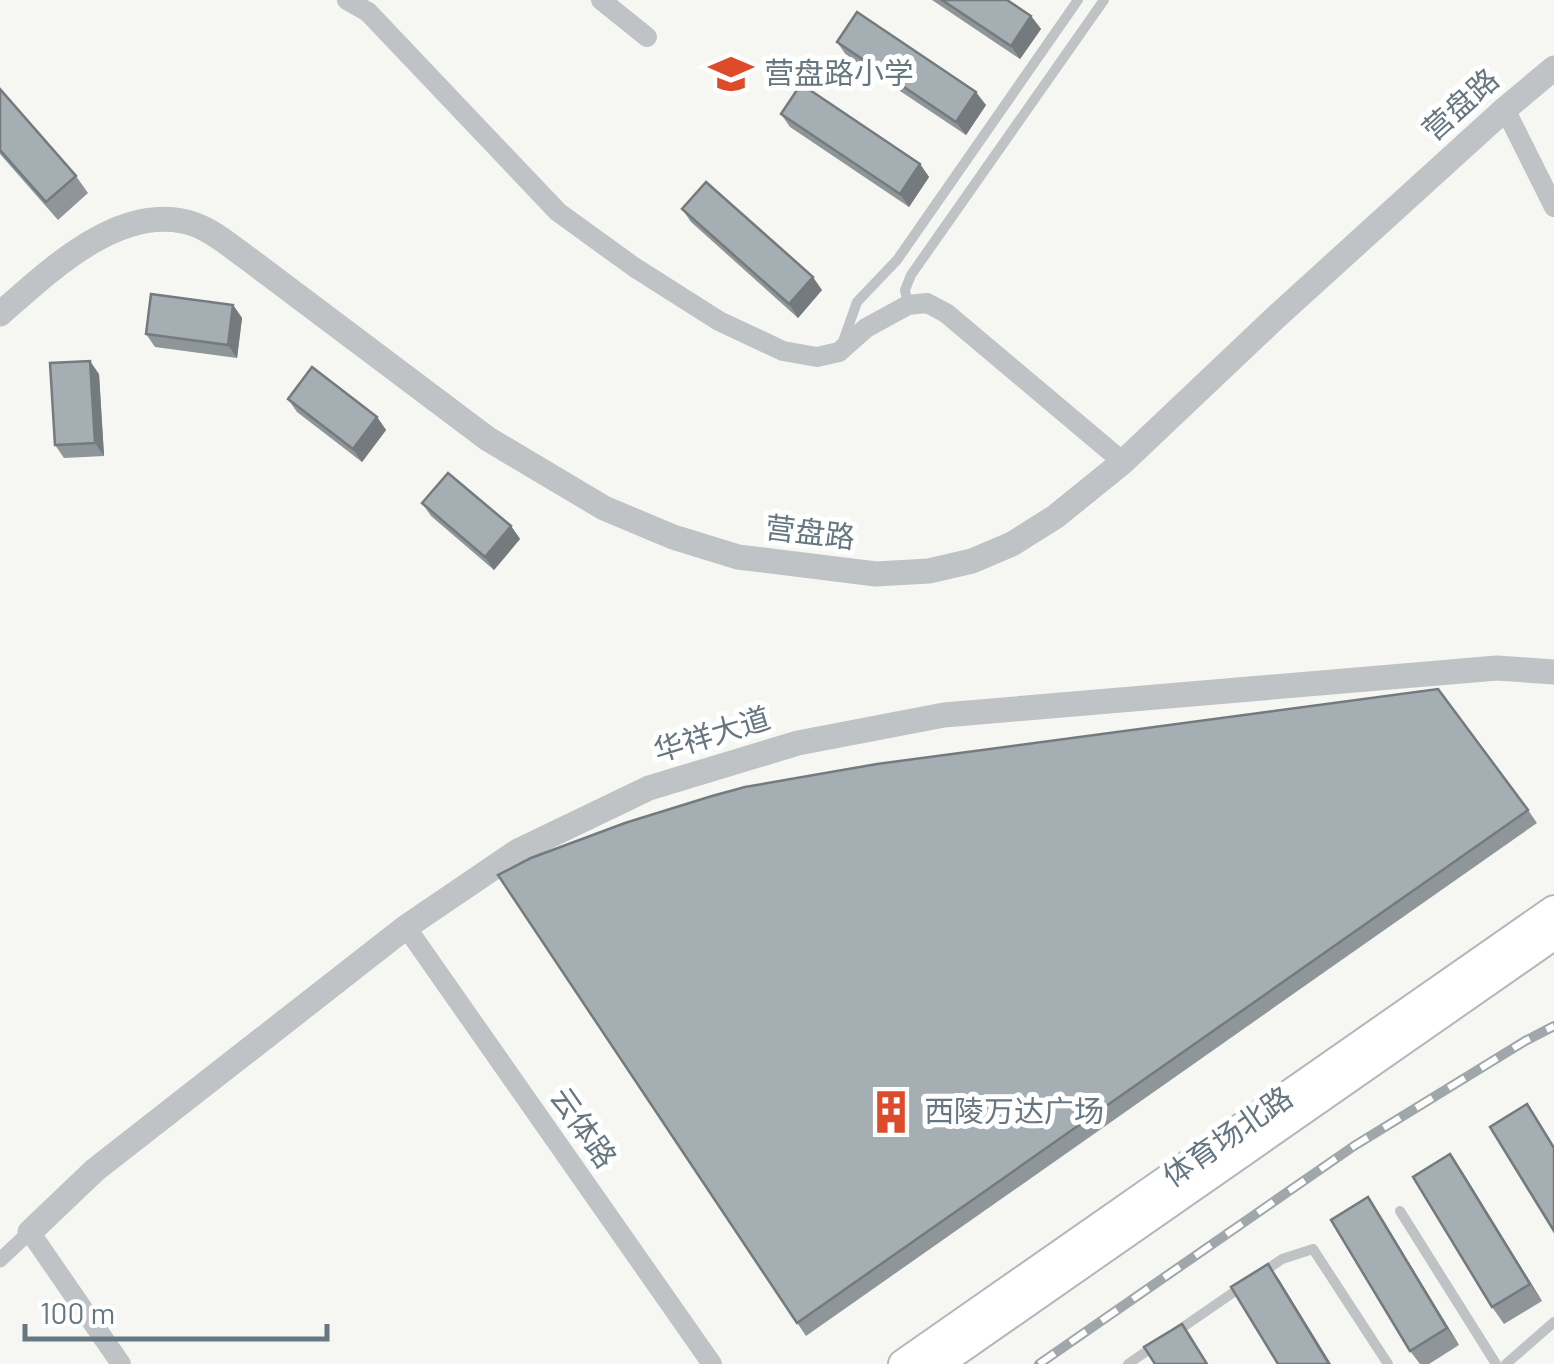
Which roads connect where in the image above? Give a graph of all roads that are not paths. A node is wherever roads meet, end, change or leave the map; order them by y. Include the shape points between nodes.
1 (347, 0) edge
2 (601, 0) edge
3 (1078, 0) edge
4 (1104, 0) edge
5 (647, 38) dead end
6 (1554, 68) edge
7 (1505, 109) junction
8 (1554, 207) edge
9 (908, 305) junction
10 (0, 314) edge
11 (839, 352) junction
12 (1123, 462) junction
13 (1554, 672) edge
14 (1554, 910) edge
15 (406, 927) junction
16 (1554, 936) edge
17 (1400, 1211) dead end
18 (30, 1232) junction
19 (0, 1260) edge
20 (1554, 1322) edge
21 (122, 1364) edge
22 (712, 1364) edge
23 (903, 1364) edge
24 (938, 1364) edge
25 (1128, 1364) edge
26 (1388, 1364) edge
27 (1496, 1364) edge
28 (1506, 1364) edge

1 - 11 street via 368,12 558,212 634,267 719,321 783,351 817,357
2 - 5 street
3 - 11 lane via 898,260 857,302
4 - 9 lane via 911,274
6 - 7 street, 营盘路
7 - 8 street
7 - 12 street, 营盘路
9 - 11 street
9 - 12 street via 927,303 946,313
10 - 12 street, 营盘路 via 53,268 112,231 150,218 186,221 250,260 488,439 604,508 674,537 758,559 876,574 972,561 1055,517
13 - 15 street, 华祥大道 via 1497,668 944,715 798,743 649,788 518,850
14 - 23 main road, 体育场北路
15 - 18 street, 华祥大道 via 95,1170
15 - 22 street, 云体路
16 - 24 main road, 体育场北路
17 - 27 lane
18 - 19 street
18 - 21 street
20 - 28 lane
25 - 26 lane via 1282,1259 1313,1248

